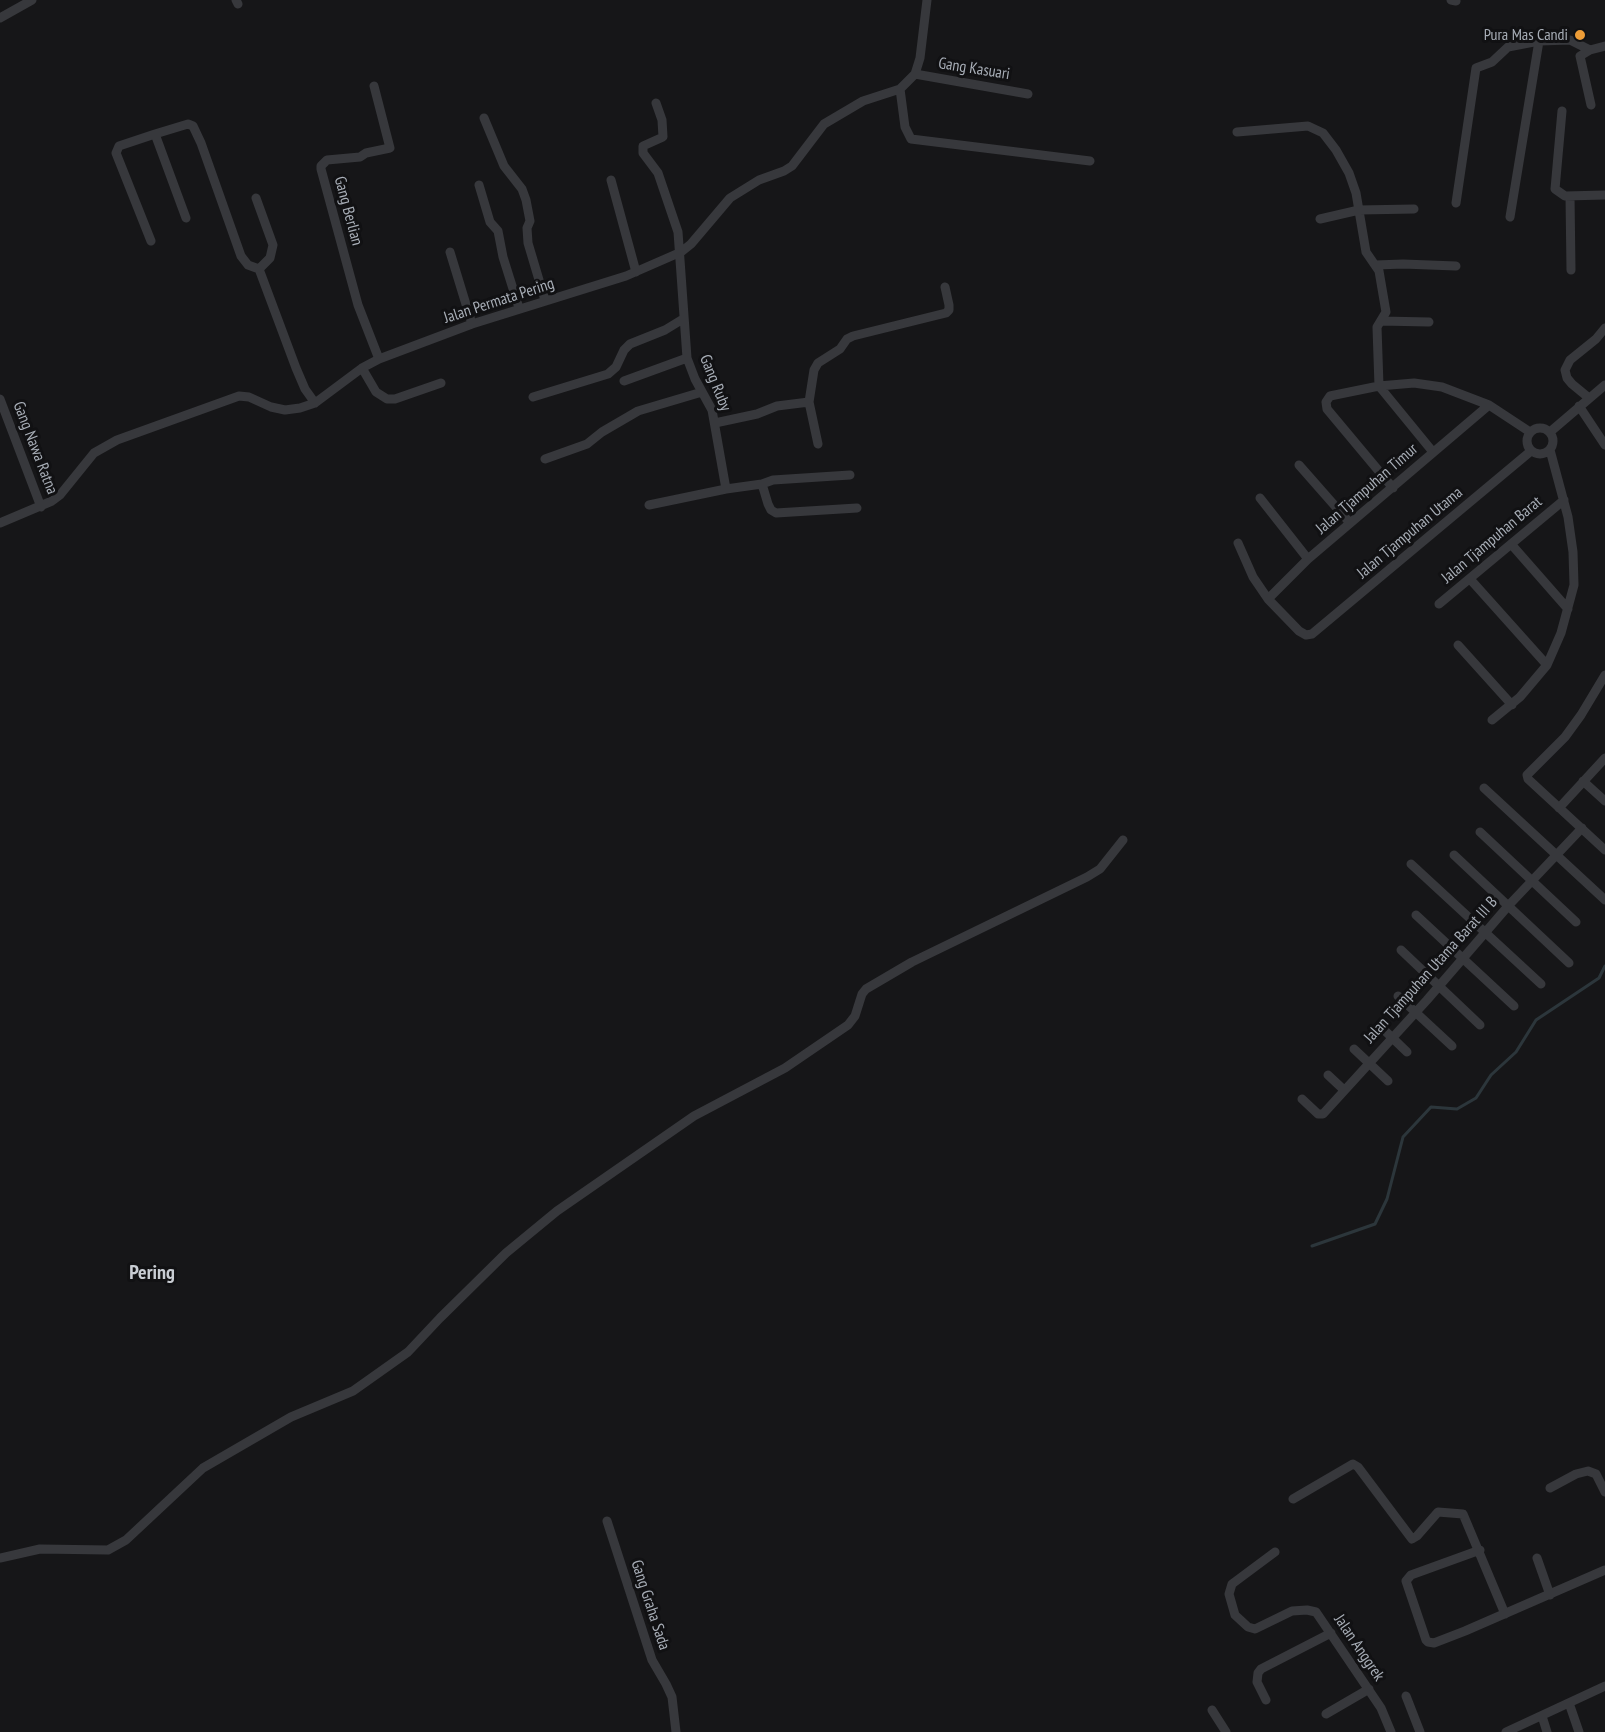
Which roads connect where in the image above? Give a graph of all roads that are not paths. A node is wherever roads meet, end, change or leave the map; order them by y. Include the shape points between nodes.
1 (32, 0) edge
2 (927, 0) edge
3 (0, 18) edge
4 (1539, 41) junction
5 (1605, 46) edge
6 (1590, 50) junction
7 (915, 74) junction
8 (374, 86) dead end
9 (900, 89) junction
10 (1028, 94) dead end
11 (656, 103) dead end
12 (1591, 105) dead end
13 (1562, 111) dead end
14 (484, 118) dead end
15 (1237, 132) dead end
16 (155, 134) junction
17 (1090, 161) dead end
18 (611, 180) dead end
19 (479, 184) dead end
20 (1605, 195) edge
21 (1570, 196) junction
22 (256, 198) dead end
23 (1456, 203) dead end
24 (1414, 209) dead end
25 (1359, 210) junction
26 (1510, 217) dead end
27 (186, 218) dead end
28 (1320, 219) dead end
29 (151, 241) dead end
30 (450, 252) dead end
31 (681, 252) junction
32 (1376, 266) junction
33 (1456, 266) dead end
34 (259, 269) junction
35 (1571, 270) dead end
36 (636, 272) junction
37 (945, 286) dead end
38 (545, 300) junction
39 (519, 308) junction
40 (683, 319) junction
41 (1381, 321) junction
42 (1429, 322) dead end
43 (472, 324) junction
44 (1605, 328) edge
45 (687, 358) junction
46 (379, 359) junction
47 (362, 368) junction
48 (624, 381) dead end
49 (441, 383) dead end
50 (1605, 385) edge
51 (1379, 386) junction
52 (702, 392) junction
53 (533, 397) dead end
54 (1589, 398) junction
55 (0, 399) edge
56 (809, 402) junction
57 (315, 403) junction
58 (1489, 405) junction
59 (1580, 406) junction
60 (715, 423) junction
61 (1530, 432) junction
62 (1550, 432) junction
63 (1604, 442) edge
64 (818, 444) dead end
65 (1550, 450) junction
66 (1531, 451) junction
67 (1433, 452) junction
68 (545, 459) dead end
69 (1299, 465) dead end
70 (850, 474) dead end
71 (762, 484) junction
72 (1393, 488) junction
73 (726, 489) junction
74 (1260, 498) dead end
75 (1564, 500) junction
76 (649, 505) dead end
77 (41, 507) junction
78 (857, 508) dead end
79 (0, 523) edge
80 (1350, 523) junction
81 (1238, 543) dead end
82 (1511, 544) junction
83 (1308, 559) junction
84 (1470, 579) junction
85 (1268, 598) junction
86 (1439, 604) dead end
87 (1568, 609) junction
88 (1458, 645) dead end
89 (1547, 664) junction
90 (1605, 675) edge
91 (1512, 705) junction
92 (1492, 720) dead end
93 (1605, 758) edge
94 (1583, 781) junction
95 (1484, 788) dead end
96 (1605, 801) edge
97 (1559, 808) junction
98 (1582, 828) junction
99 (1480, 832) dead end
100 (1123, 840) dead end
101 (1605, 850) edge
102 (1455, 855) dead end
103 (1557, 855) junction
104 (1411, 864) dead end
105 (1533, 880) junction
106 (1605, 900) edge
107 (1509, 905) junction
108 (1416, 915) dead end
109 (1576, 922) dead end
110 (1485, 932) junction
111 (1401, 950) dead end
112 (1463, 958) junction
113 (1569, 963) dead end
114 (1541, 984) dead end
115 (1439, 986) junction
116 (1398, 996) dead end
117 (1514, 1006) dead end
118 (1416, 1012) junction
119 (1480, 1025) dead end
120 (1380, 1026) dead end
121 (1392, 1037) junction
122 (1452, 1046) dead end
123 (1354, 1049) dead end
124 (1407, 1052) dead end
125 (1368, 1063) junction
126 (1328, 1076) dead end
127 (1388, 1081) dead end
128 (1344, 1090) junction
129 (1302, 1099) dead end
130 (1550, 1488) dead end
131 (1605, 1492) edge
132 (1293, 1499) dead end
133 (607, 1521) dead end
134 (1480, 1550) junction
135 (1275, 1552) dead end
136 (0, 1558) edge
137 (1537, 1558) dead end
138 (1605, 1570) edge
139 (1550, 1595) junction
140 (1506, 1614) junction
141 (1331, 1633) junction
142 (1605, 1686) edge
143 (1369, 1689) junction
144 (1406, 1696) dead end
145 (1266, 1700) dead end
146 (1569, 1703) junction
147 (1212, 1710) dead end
148 (1326, 1714) dead end
149 (1542, 1716) junction
150 (676, 1732) edge
151 (1226, 1732) edge
152 (1391, 1732) edge
153 (1420, 1732) edge
154 (1506, 1732) edge
155 (1547, 1732) edge
156 (1579, 1732) edge

1 - 3 street
2 - 7 street
4 - 6 street via 1570,40
4 - 23 street via 1508,46 1492,62 1476,68
4 - 26 street
5 - 6 street
6 - 12 street via 1580,58
7 - 9 street, Jalan Permata Pering
7 - 10 street, Gang Kasuari
8 - 46 street, Gang Berlian via 390,148 360,157 327,160 321,169 358,305
9 - 17 street via 904,127 911,139
9 - 31 street, Jalan Permata Pering via 863,101 824,124 792,166 730,198
11 - 31 street, Gang Ruby via 663,137 643,146 643,153 662,183
13 - 21 street via 1556,189
14 - 38 street via 504,166 526,200 530,221 528,243
15 - 25 street via 1308,126 1323,132 1349,173
16 - 27 street
16 - 29 street via 119,146 116,153
16 - 34 street via 181,125 193,126 241,256 248,265
18 - 36 street
19 - 39 street via 490,222 498,231
20 - 21 street
21 - 35 street
22 - 34 street via 273,245 270,258
24 - 25 street
25 - 28 street
25 - 32 street via 1366,252
30 - 43 street
31 - 36 street, Jalan Permata Pering
31 - 40 street, Gang Ruby
32 - 33 street
32 - 41 street via 1386,312
34 - 57 street via 296,368
36 - 38 street, Jalan Permata Pering
37 - 56 street via 949,305 946,313 853,336 821,359 814,370
38 - 39 street, Jalan Permata Pering
39 - 43 street, Jalan Permata Pering
40 - 45 street, Gang Ruby
40 - 53 street via 630,344 608,374
41 - 42 street
41 - 51 street via 1376,336
43 - 46 street, Jalan Permata Pering
44 - 54 street via 1570,360 1565,370 1572,384
45 - 48 street
45 - 52 street, Gang Ruby
46 - 47 street, Jalan Permata Pering
47 - 49 street via 376,392 387,399
47 - 57 street, Jalan Permata Pering
50 - 54 street
51 - 58 street via 1414,383 1442,387
51 - 67 street
51 - 72 street via 1330,396 1326,402 1327,409
52 - 60 street, Gang Ruby
52 - 68 street via 639,411 587,444
54 - 59 street
55 - 77 street, Gang Nawa Ratna
56 - 60 street via 777,406
56 - 64 street
57 - 77 street, Jalan Permata Pering via 285,410 239,396 117,440 94,453 60,495
58 - 61 street
58 - 67 street, Jalan Tjampuhan Timur
59 - 62 street
59 - 63 street
60 - 73 street, Gang Ruby
61 - 62 street via 1542,428
61 - 66 street via 1527,442
62 - 65 street
65 - 66 street via 1540,454
65 - 75 street
66 - 85 street, Jalan Tjampuhan Utama via 1317,632 1306,635 1299,631
67 - 72 street, Jalan Tjampuhan Timur
69 - 80 street
70 - 71 street
71 - 73 street
71 - 78 street via 768,504 776,513
72 - 80 street, Jalan Tjampuhan Timur
73 - 76 street
74 - 83 street
75 - 82 street, Jalan Tjampuhan Barat
75 - 87 street via 1573,552 1574,585
77 - 79 street, Jalan Permata Pering
80 - 83 street, Jalan Tjampuhan Timur
81 - 85 street via 1253,577
82 - 84 street, Jalan Tjampuhan Barat
82 - 87 street
83 - 85 street, Jalan Tjampuhan Timur
84 - 86 street, Jalan Tjampuhan Barat
84 - 89 street
87 - 89 street
88 - 91 street
89 - 91 street
90 - 97 street via 1565,737 1527,775
91 - 92 street
93 - 94 street
94 - 96 street
94 - 97 street
95 - 103 street
97 - 98 street
98 - 101 street
98 - 103 street, Jalan Tjampuhan Utama Barat III B
99 - 105 street
100 - 136 street via 1100,869 1087,877 866,988 848,1025 785,1068 694,1116 557,1211 506,1253 408,1352 353,1391 291,1418 203,1468 126,1540 108,1550 40,1549
102 - 107 street
103 - 105 street, Jalan Tjampuhan Utama Barat III B
103 - 106 street
104 - 110 street
105 - 107 street, Jalan Tjampuhan Utama Barat III B
105 - 109 street
107 - 110 street, Jalan Tjampuhan Utama Barat III B
107 - 113 street
108 - 112 street
110 - 112 street, Jalan Tjampuhan Utama Barat III B
110 - 114 street
111 - 115 street
112 - 115 street, Jalan Tjampuhan Utama Barat III B
112 - 117 street
115 - 118 street, Jalan Tjampuhan Utama Barat III B
115 - 119 street
116 - 118 street
118 - 121 street, Jalan Tjampuhan Utama Barat III B
118 - 122 street
120 - 121 street
121 - 124 street
121 - 125 street, Jalan Tjampuhan Utama Barat III B
123 - 125 street
125 - 127 street
125 - 128 street, Jalan Tjampuhan Utama Barat III B
126 - 128 street
128 - 129 street, Jalan Tjampuhan Utama Barat III B via 1320,1115
130 - 131 street via 1588,1471 1596,1474
132 - 134 street via 1354,1464 1409,1537 1417,1536 1438,1512 1460,1513
133 - 150 street, Gang Graha Sada via 652,1660 672,1697
134 - 140 street
134 - 140 street via 1411,1575 1406,1581 1426,1640 1438,1641
135 - 141 street, Jalan Anggrek via 1232,1584 1229,1594 1235,1615 1255,1629 1292,1611 1313,1611
137 - 139 street
138 - 139 street
139 - 140 street
141 - 143 street, Jalan Anggrek
141 - 145 street via 1261,1669 1257,1682
142 - 146 street
143 - 148 street
143 - 152 street, Jalan Anggrek
144 - 153 street
146 - 149 street
146 - 156 street
147 - 151 street
149 - 154 street
149 - 155 street

